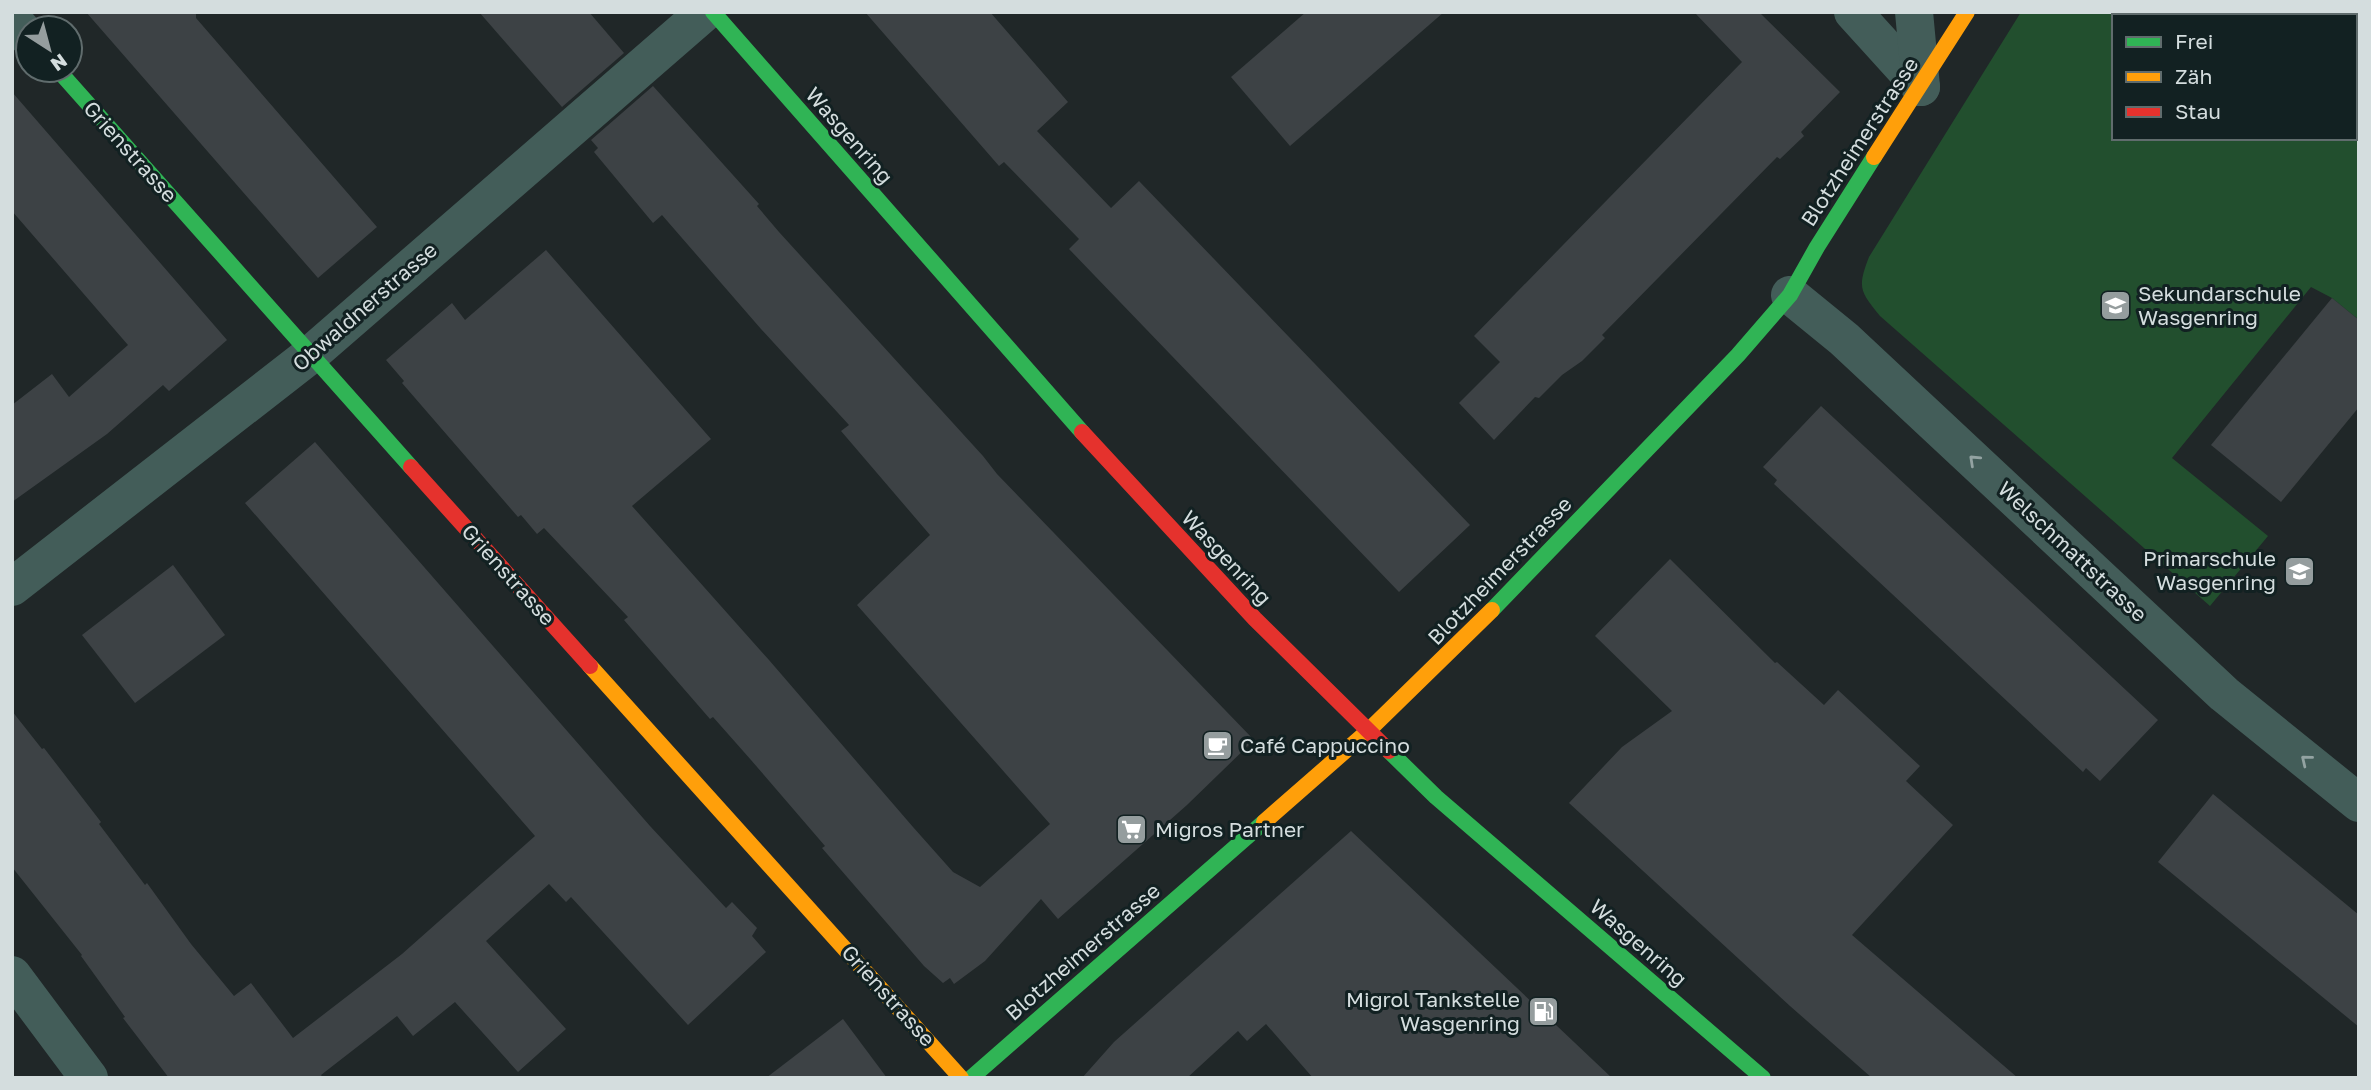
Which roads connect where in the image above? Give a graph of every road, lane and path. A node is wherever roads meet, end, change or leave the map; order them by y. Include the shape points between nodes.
1 (705, 12) edge
2 (713, 12) edge
3 (1853, 12) edge
4 (1914, 12) edge
5 (1967, 12) edge
6 (70, 84) edge
7 (1920, 87) junction
8 (1790, 295) junction
9 (310, 355) junction
10 (12, 587) edge
11 (1368, 731) junction
12 (2359, 803) edge
13 (12, 975) edge
14 (89, 1078) edge
15 (961, 1078) edge
16 (971, 1078) edge
17 (1763, 1078) edge

1 - 9 street, Obwaldnerstrasse
2 - 11 street, Wasgenring via 1103,456 1255,619
3 - 7 street
4 - 7 street
5 - 7 street, Blotzheimerstrasse
6 - 9 street, Grienstrasse
7 - 8 street, Blotzheimerstrasse
8 - 11 street, Blotzheimerstrasse via 1738,355 1455,648
12 -> 8 street, Welschmattstrasse via 2224,694 1844,339
9 - 10 street, Obwaldnerstrasse
9 - 15 street, Grienstrasse
11 - 16 street, Blotzheimerstrasse
11 - 17 street, Wasgenring via 1436,797
13 - 14 street

